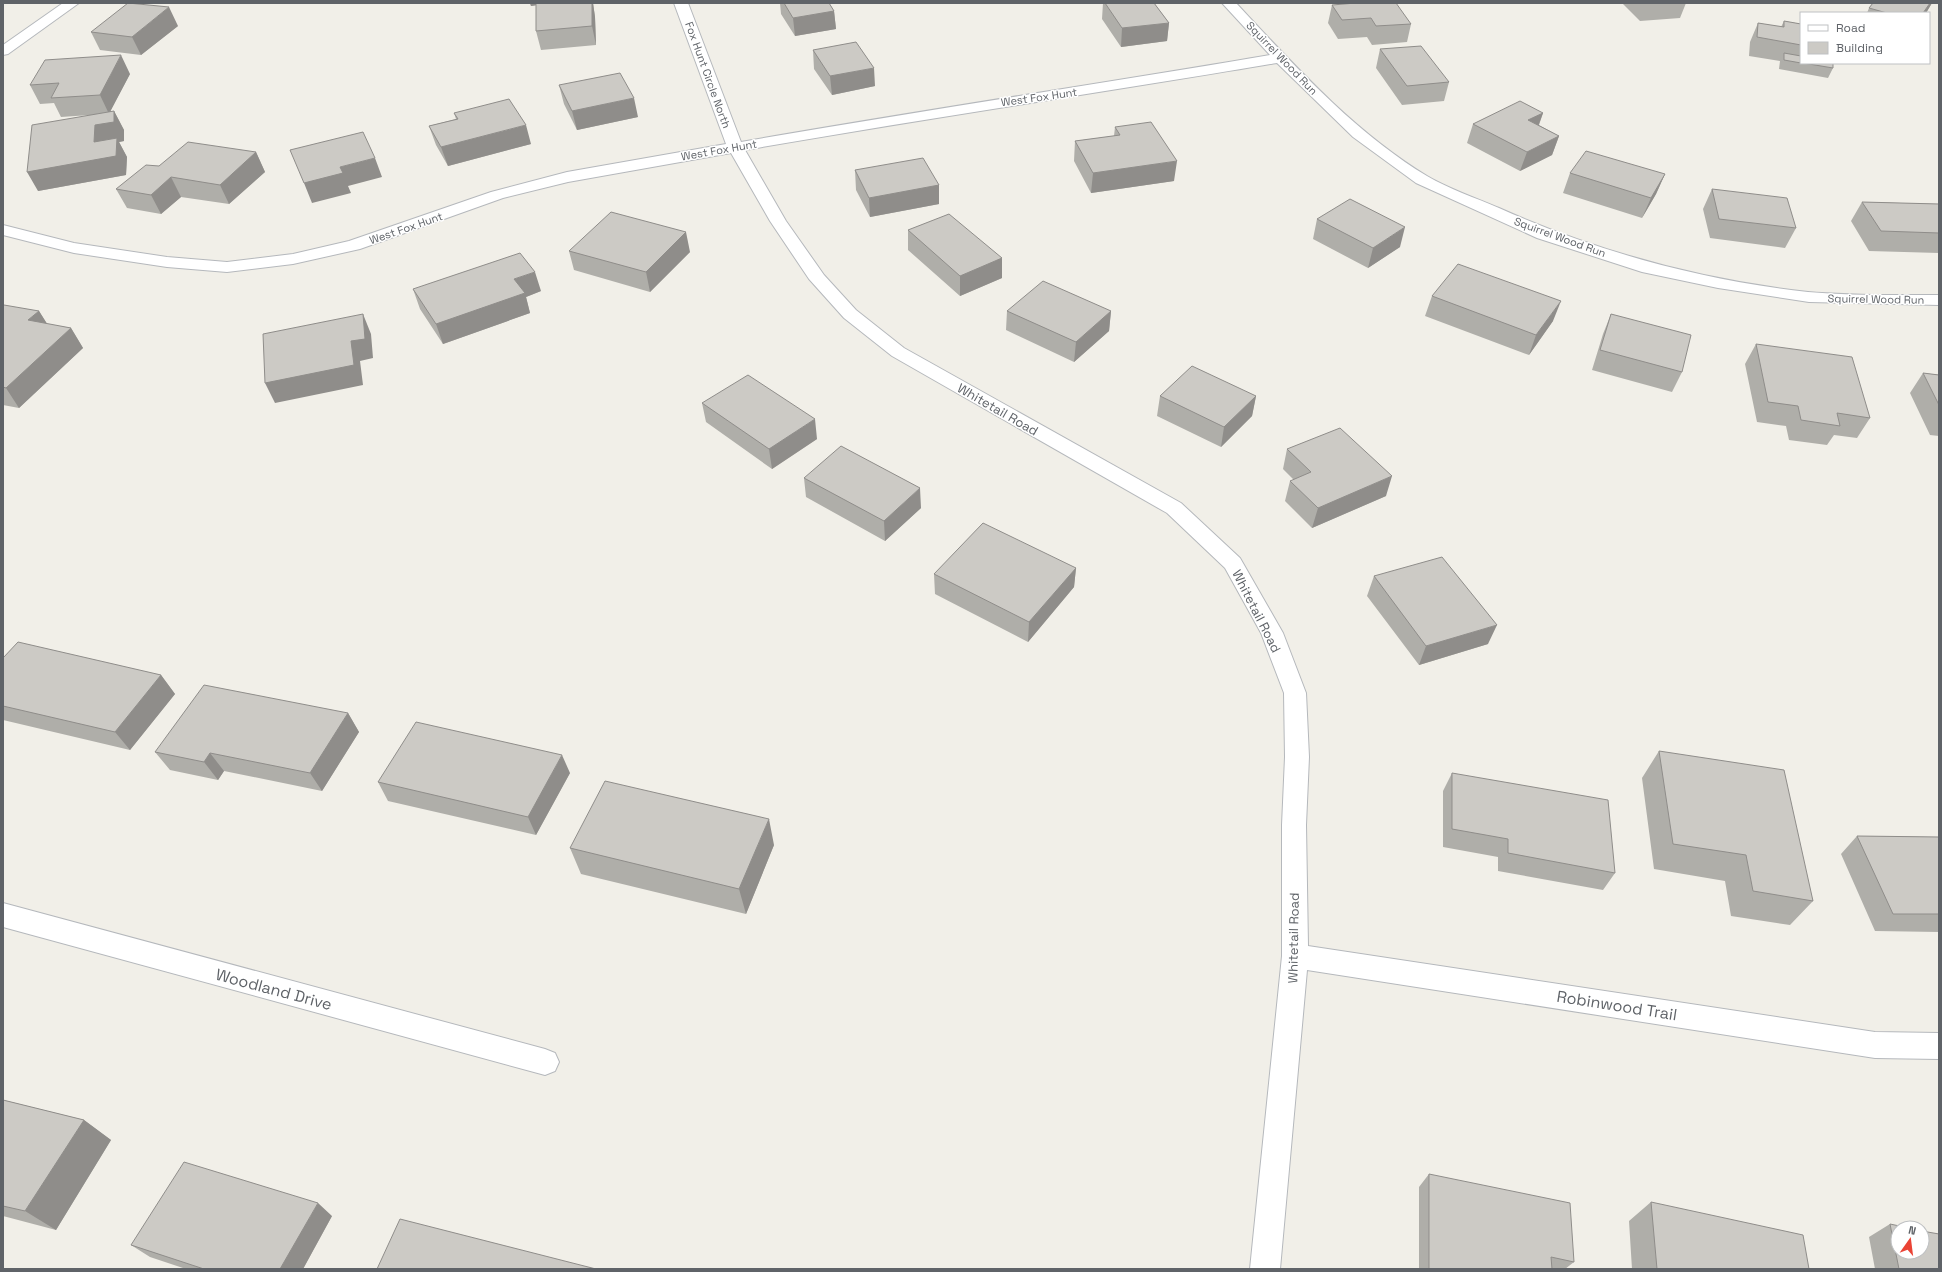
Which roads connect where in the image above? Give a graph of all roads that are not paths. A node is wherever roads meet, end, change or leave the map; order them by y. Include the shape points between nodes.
1 (72, 3) edge
2 (682, 3) edge
3 (1230, 3) edge
4 (3, 51) edge
5 (1280, 58) junction
6 (734, 147) junction
7 (3, 230) edge
8 (1939, 300) edge
9 (3, 915) edge
10 (1295, 956) junction
11 (1939, 1046) edge
12 (545, 1062) dead end
13 (1265, 1269) edge

1 - 4 street
2 - 6 street, Fox Hunt Circle North
3 - 5 street, Squirrel Wood Run
5 - 6 street, West Fox Hunt
5 - 8 street, Squirrel Wood Run via 1358,134 1422,180 1544,234 1648,268 1718,283 1809,297
6 - 7 street, West Fox Hunt via 560,178 497,195 354,245 293,259 227,267 167,262 74,248
6 - 10 street, Whitetail Road via 778,221 818,279 850,314 898,352 1174,508 1233,563 1272,633 1295,693
9 - 12 street, Woodland Drive
10 - 11 street, Robinwood Trail via 1875,1045
10 - 13 street, Whitetail Road

